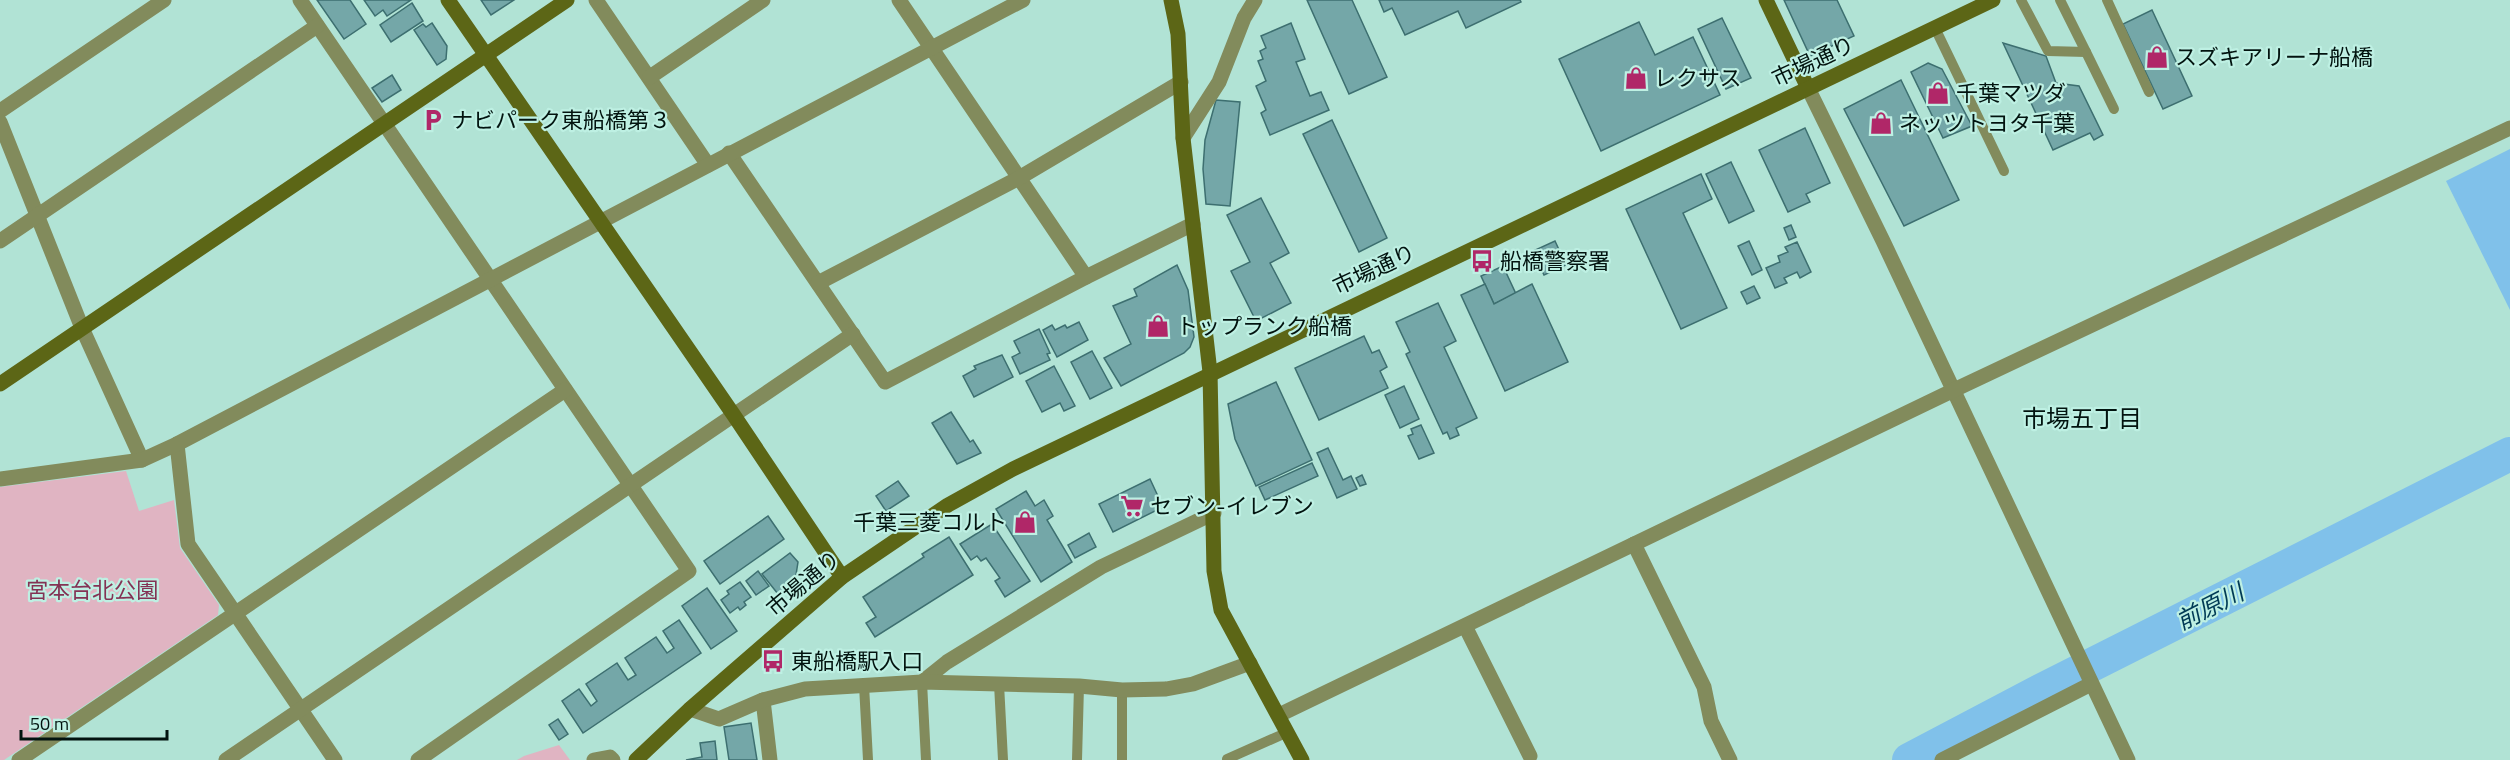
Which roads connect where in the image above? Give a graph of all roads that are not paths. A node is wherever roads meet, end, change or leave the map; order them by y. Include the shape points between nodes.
1 (164, 0) edge
2 (300, 0) edge
3 (448, 0) edge
4 (567, 0) edge
5 (596, 0) edge
6 (763, 0) edge
7 (899, 0) edge
8 (1021, 0) edge
9 (1171, 0) edge
10 (1255, 0) edge
11 (1766, 0) edge
12 (1993, 0) edge
13 (2021, 0) edge
14 (2060, 0) edge
15 (2107, 0) edge
16 (317, 26) junction
17 (1935, 28) junction
18 (931, 48) junction
19 (2086, 51) junction
20 (486, 56) junction
21 (650, 77) junction
22 (1181, 82) junction
23 (1808, 88) junction
24 (2149, 92) dead end
25 (2114, 109) dead end
26 (0, 111) edge
27 (0, 122) edge
28 (384, 125) junction
29 (2510, 128) edge
30 (1183, 138) junction
31 (729, 153) junction
32 (708, 165) junction
33 (2004, 171) dead end
34 (1019, 178) junction
35 (37, 215) junction
36 (600, 221) junction
37 (1193, 224) junction
38 (0, 240) edge
39 (1086, 277) junction
40 (490, 279) junction
41 (818, 284) junction
42 (82, 328) junction
43 (853, 334) junction
44 (1210, 372) junction
45 (0, 384) edge
46 (565, 390) junction
47 (1954, 390) junction
48 (733, 414) junction
49 (177, 444) junction
50 (142, 460) junction
51 (0, 479) edge
52 (631, 483) junction
53 (1214, 513) junction
54 (1634, 544) junction
55 (842, 577) junction
56 (235, 613) junction
57 (1465, 626) junction
58 (1250, 663) junction
59 (922, 682) junction
60 (2090, 682) junction
61 (999, 684) junction
62 (864, 685) junction
63 (1079, 686) junction
64 (1122, 690) junction
65 (763, 700) junction
66 (690, 709) junction
67 (301, 710) junction
68 (1279, 715) junction
69 (1288, 732) junction
70 (1530, 756) dead end
71 (1227, 759) edge
72 (20, 760) edge
73 (226, 760) edge
74 (335, 760) edge
75 (418, 760) edge
76 (594, 760) edge
77 (613, 760) edge
78 (636, 760) edge
79 (770, 760) edge
80 (868, 760) edge
81 (926, 760) edge
82 (1002, 760) edge
83 (1077, 760) edge
84 (1122, 760) edge
85 (1302, 760) edge
86 (1730, 760) edge
87 (1942, 760) edge
88 (2128, 760) edge

1 - 26 street
2 - 16 street
3 - 20 street
4 - 20 street
5 - 21 street
6 - 21 street
7 - 18 street
8 - 18 street
9 - 22 street
10 - 30 street via 1219,82
11 - 23 street
12 - 17 street, 市場通り
13 - 19 lane via 2048,51
14 - 19 lane
15 - 24 lane
16 - 28 street
16 - 35 street
17 - 23 street, 市場通り
17 - 33 lane
18 - 31 street
18 - 34 street
19 - 25 lane
20 - 28 street
20 - 36 street
21 - 32 street
22 - 30 street
22 - 34 street
23 - 44 street, 市場通り
23 - 47 street
27 - 35 street
28 - 40 street
28 - 42 street
29 - 47 street
30 - 37 street
31 - 32 street
31 - 41 street
32 - 36 street
34 - 39 street
34 - 41 street
35 - 38 street
35 - 42 street
36 - 40 street
36 - 48 street
37 - 39 street
37 - 44 street
39 - 43 street via 885,382
40 - 46 street
40 - 49 street
41 - 43 street
42 - 45 street
42 - 50 street
43 - 48 street
44 - 53 street
44 - 55 street, 市場通り via 948,505
46 - 52 street
46 - 56 street
47 - 54 street
47 - 60 street
48 - 52 street
48 - 55 street
49 - 50 street
49 - 56 street via 188,544
50 - 51 street
52 - 67 street
52 - 75 street via 689,571
53 - 58 street via 1214,570 1221,610
53 - 59 street via 1101,567 947,662
54 - 57 street
54 - 86 street via 1704,687 1711,721
55 - 66 street, 市場通り
56 - 67 street
56 - 72 street
57 - 68 street
57 - 70 street
58 - 64 street via 1193,684
58 - 68 street
59 - 61 street
59 - 62 street
59 - 81 lane
60 - 87 street
60 - 88 street
61 - 63 street
61 - 82 lane
62 - 65 street via 805,689
62 - 80 lane
63 - 64 street
63 - 83 lane
64 - 84 lane
65 - 66 street via 719,719
65 - 79 street
66 - 78 street, 市場通り
67 - 73 street
67 - 74 street
68 - 69 street
69 - 71 lane
69 - 85 street
76 - 77 street

